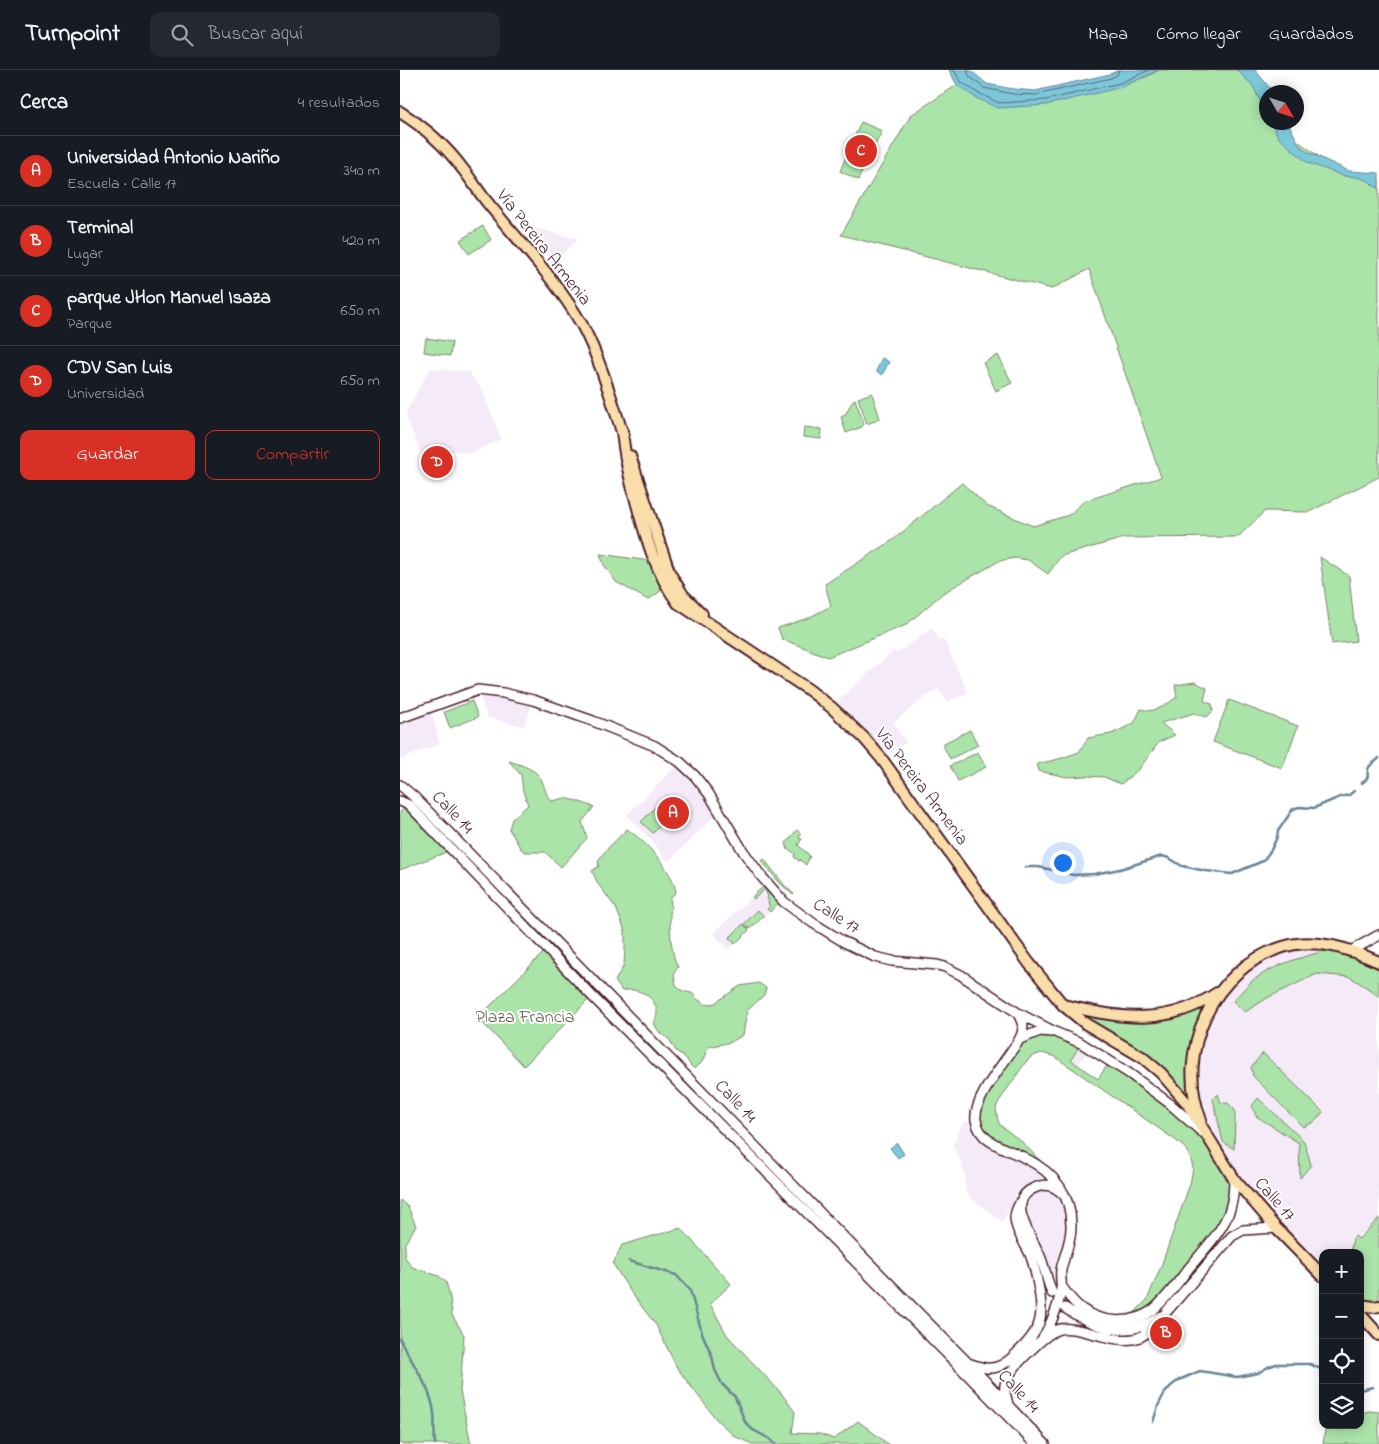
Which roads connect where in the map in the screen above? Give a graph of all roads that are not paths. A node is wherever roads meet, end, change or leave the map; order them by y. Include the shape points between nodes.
1 (400, 112) edge
2 (400, 718) edge
3 (400, 785) edge
4 (404, 803) edge
5 (1379, 935) edge
6 (1351, 951) junction
7 (1379, 962) edge
8 (1222, 990) junction
9 (1063, 1005) junction
10 (1018, 1013) junction
11 (1057, 1033) junction
12 (1020, 1038) junction
13 (1210, 1139) junction
14 (1234, 1179) junction
15 (1066, 1196) junction
16 (1022, 1199) junction
17 (1276, 1228) junction
18 (1319, 1272) edge
19 (1062, 1287) junction
20 (1052, 1293) dead end
21 (1364, 1305) edge
22 (1379, 1306) edge
23 (1065, 1308) dead end
24 (1167, 1311) junction
25 (1364, 1319) edge
26 (1379, 1336) edge
27 (1043, 1338) junction
28 (968, 1362) junction
29 (991, 1368) junction
30 (985, 1382) junction
31 (985, 1392) junction
32 (1008, 1407) junction
33 (1035, 1444) edge
34 (1045, 1444) edge

1 - 9 main road, Vía Pereira Armenia via 439,141 557,287 581,324 600,368 670,574 683,595 715,627 831,707 864,738
2 - 10 main road, Calle 17 via 478,690 533,700 654,746 695,776 710,794 761,876 798,912 844,942 875,957 953,970
3 - 28 main road, Calle 14
4 - 31 main road, Calle 14
5 - 6 main road
6 - 7 main road, Calle 17
6 - 8 main road, Calle 17 via 1316,944 1284,946 1260,956
8 - 9 main road, Calle 17 via 1186,1009 1152,1017 1111,1015
8 - 13 main road, Calle 17 via 1200,1029 1192,1065 1194,1094
9 - 13 main road, Calle 17 via 1161,1073
10 - 11 main road, Calle 17
10 - 12 main road via 1023,1027
11 - 12 main road via 1040,1031
11 - 13 main road, Calle 17 via 1130,1074
12 - 15 main road via 978,1104 978,1126 984,1136 996,1145 1036,1165 1063,1189
13 - 14 main road, Calle 17
14 - 17 main road, Calle 17
14 - 19 main road via 1230,1210 1220,1229 1159,1304 1146,1314 1128,1320 1097,1317 1071,1300
15 - 16 main road via 1052,1186 1043,1185 1029,1190
15 - 19 main road via 1071,1236 1061,1272
16 - 20 main road via 1021,1213
16 - 29 main road via 1016,1211 1016,1225 1034,1265 1041,1320 1038,1329 1012,1359
17 - 18 main road, Calle 17
17 - 24 main road via 1243,1230 1232,1236
19 - 27 main road
21 - 22 main road
23 - 24 main road via 1093,1324 1126,1330 1154,1321
24 - 27 main road via 1158,1325 1134,1340 1070,1328 1060,1329
25 - 26 main road
27 - 32 main road via 1007,1377 1004,1391
28 - 29 main road
28 - 30 main road, Calle 14
29 - 30 main road
30 - 31 main road
30 - 32 main road, Calle 14
31 - 33 main road, Calle 14
32 - 34 main road, Calle 14

